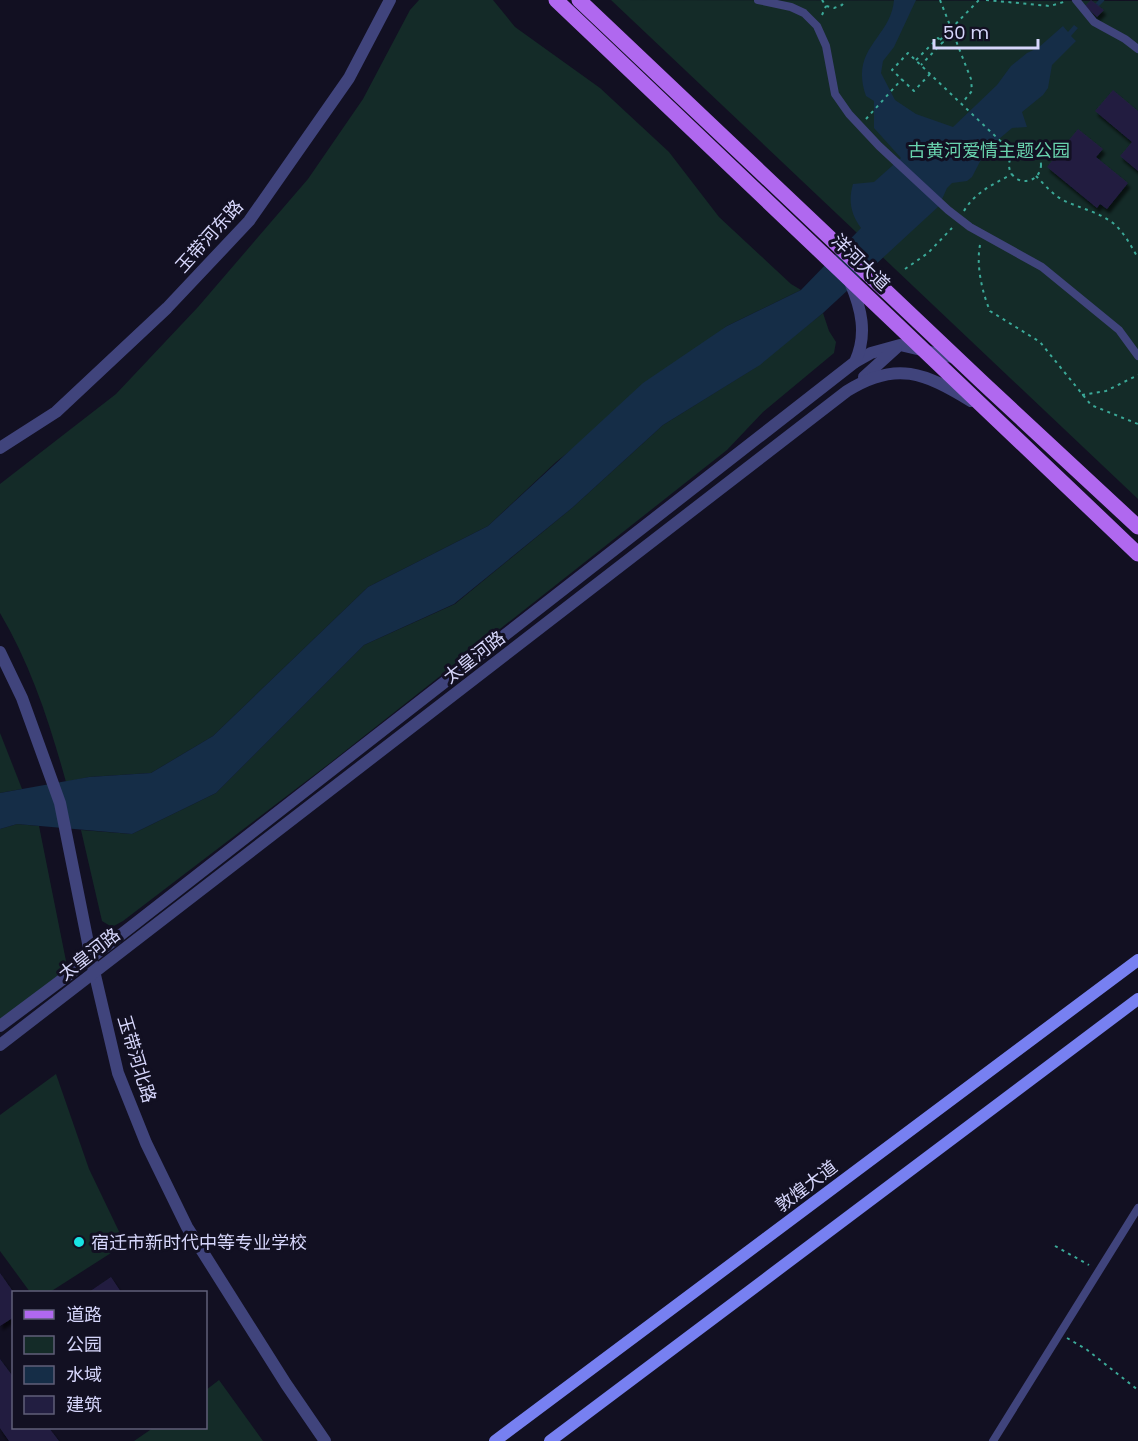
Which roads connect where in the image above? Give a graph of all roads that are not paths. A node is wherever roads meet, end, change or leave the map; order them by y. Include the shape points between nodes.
1 (390, 0) edge
2 (556, 0) edge
3 (579, 0) edge
4 (758, 0) edge
5 (1076, 0) edge
6 (1138, 49) edge
7 (847, 275) junction
8 (922, 326) junction
9 (905, 341) junction
10 (924, 350) junction
11 (1138, 356) edge
12 (956, 358) junction
13 (855, 362) junction
14 (848, 391) junction
15 (988, 411) junction
16 (0, 448) edge
17 (1138, 527) edge
18 (1138, 554) edge
19 (0, 652) edge
20 (91, 958) junction
21 (1138, 960) edge
22 (95, 973) junction
23 (1138, 999) edge
24 (0, 1026) edge
25 (0, 1046) edge
26 (1138, 1208) edge
27 (325, 1441) edge
28 (495, 1441) edge
29 (550, 1441) edge
30 (993, 1441) edge

1 - 16 street, 玉带河东路 via 349,78 249,221 167,308 56,412
2 - 7 main road, 洋河大道
3 - 8 main road, 洋河大道
4 - 11 lane via 791,7 817,26 826,46 835,94 879,146 970,227 1042,267 1119,330
5 - 6 lane via 1094,22
7 - 9 main road, 洋河大道
7 - 13 street via 862,313 860,351
8 - 9 street
8 - 12 main road, 洋河大道
9 - 10 main road, 洋河大道
9 - 13 street, 太皇河路
9 - 14 street
10 - 12 street
10 - 15 main road, 洋河大道
12 - 17 main road, 洋河大道
13 - 20 street, 太皇河路
14 - 15 street, 太皇河路 via 875,376 907,374 942,383
14 - 22 street, 太皇河路
15 - 18 main road, 洋河大道
19 - 20 street, 玉带河北路 via 22,698 60,803
20 - 22 street, 玉带河北路
20 - 24 street, 太皇河路
21 - 28 main road, 敦煌大道
22 - 25 street, 太皇河路
22 - 27 street, 玉带河北路 via 118,1073 146,1143 187,1227
23 - 29 main road
26 - 30 lane

